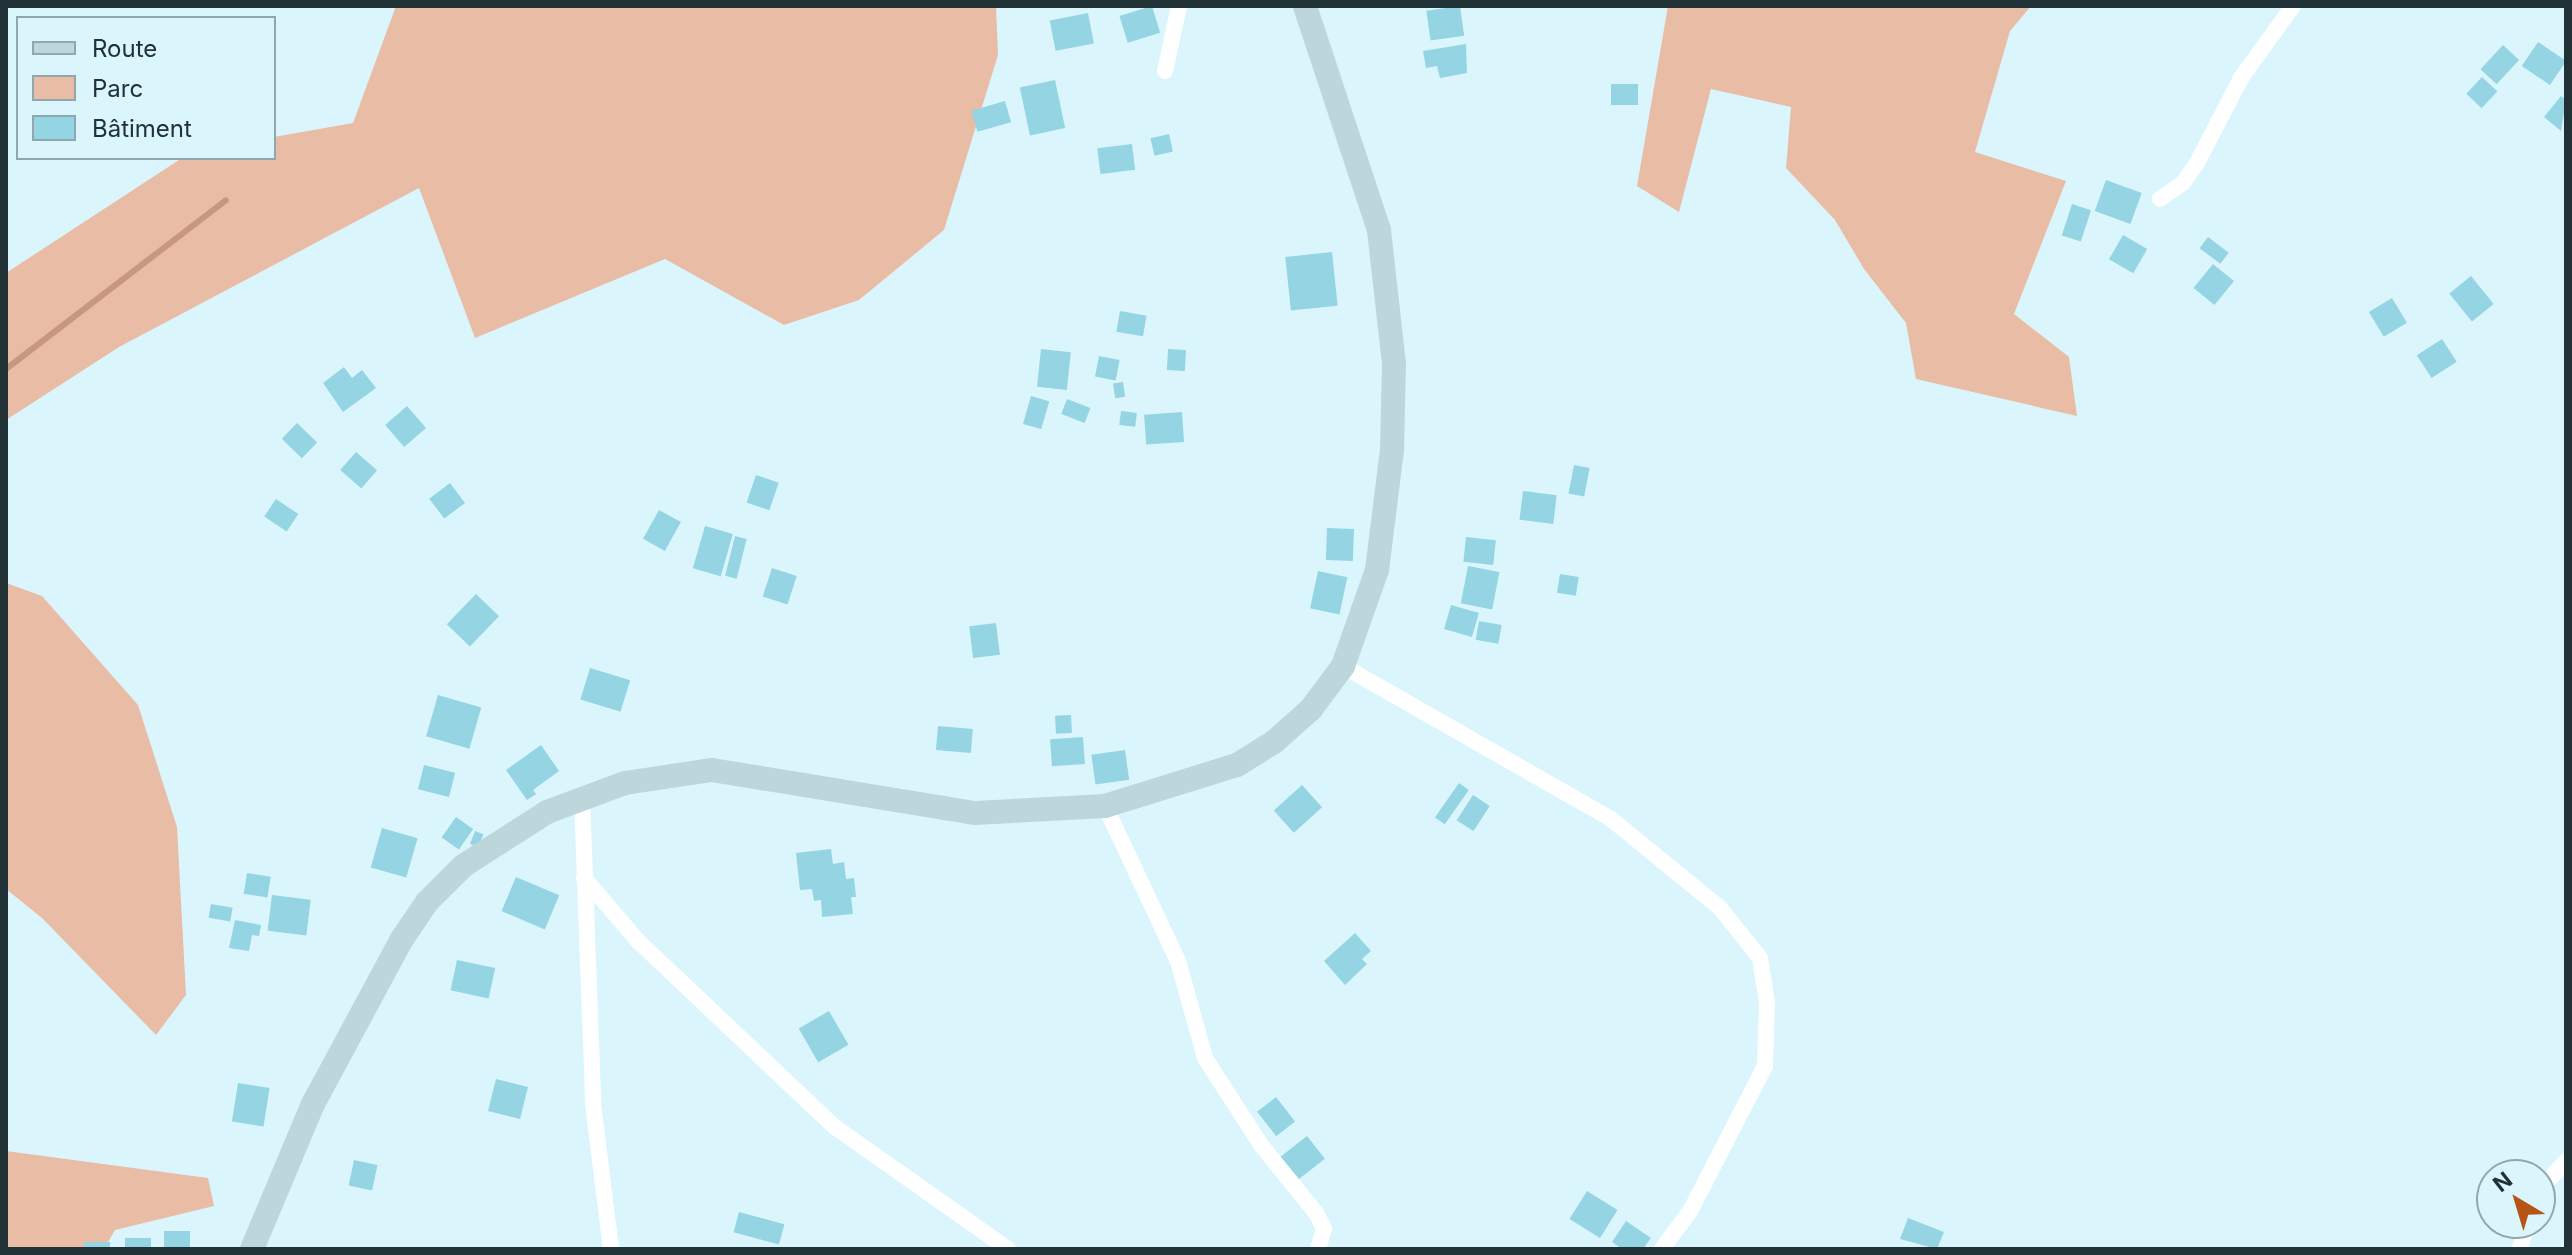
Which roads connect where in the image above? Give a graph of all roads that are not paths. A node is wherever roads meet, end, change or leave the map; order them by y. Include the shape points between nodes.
1 (1179, 6) edge
2 (1305, 6) edge
3 (2293, 6) edge
4 (1165, 71) dead end
5 (2160, 199) dead end
6 (1343, 666) junction
7 (582, 798) junction
8 (1105, 806) junction
9 (584, 878) junction
10 (252, 1249) edge
11 (611, 1249) edge
12 (1008, 1249) edge
13 (1318, 1249) edge
14 (1662, 1249) edge

1 - 4 street
2 - 6 street via 1379,230 1394,364 1392,450 1377,570
3 - 5 street via 2241,78 2197,163 2183,183
6 - 8 street via 1311,709 1237,765
6 - 14 street via 1611,819 1720,908 1756,950 1767,1002 1765,1066 1690,1211
7 - 8 street via 652,777 712,770 975,813
7 - 9 street
7 - 10 street via 513,832 463,866 427,902 313,1104
8 - 13 street via 1178,961 1205,1058 1261,1145 1316,1213 1324,1229
9 - 11 street via 595,1129
9 - 12 street via 638,941 835,1127

